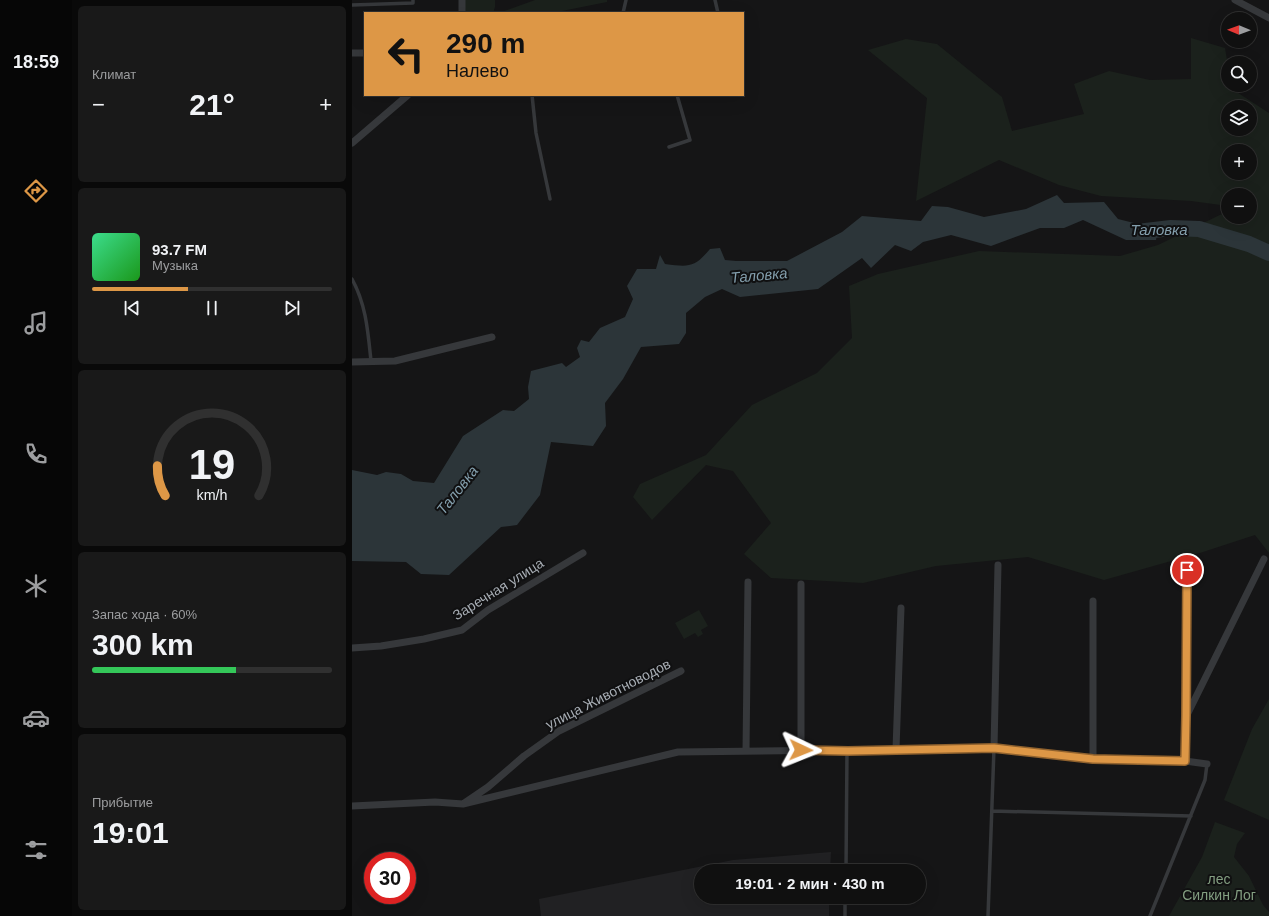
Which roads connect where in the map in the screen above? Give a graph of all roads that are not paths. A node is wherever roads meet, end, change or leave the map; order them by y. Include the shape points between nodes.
1 (413, 0) edge
2 (462, 0) edge
3 (626, 0) edge
4 (715, 0) edge
5 (1235, 0) edge
6 (352, 5) edge
7 (462, 12) edge
8 (622, 12) edge
9 (718, 12) edge
10 (1269, 18) edge
11 (352, 53) edge
12 (364, 53) edge
13 (407, 96) edge
14 (532, 96) edge
15 (677, 96) edge
16 (352, 143) edge
17 (669, 147) dead end
18 (550, 199) dead end
19 (352, 279) edge
20 (492, 337) dead end
21 (371, 361) junction
22 (352, 362) edge
23 (583, 553) dead end
24 (1264, 559) dead end
25 (998, 565) dead end
26 (1187, 570) dead end
27 (748, 582) dead end
28 (801, 584) dead end
29 (1093, 602) dead end
30 (901, 608) dead end
31 (352, 648) edge
32 (681, 671) dead end
33 (1186, 716) junction
34 (994, 748) junction
35 (896, 749) junction
36 (801, 750) junction
37 (746, 751) junction
38 (848, 751) junction
39 (1093, 759) junction
40 (1185, 761) junction
41 (1207, 764) joint
42 (463, 804) junction
43 (352, 806) edge
44 (992, 811) junction
45 (1191, 816) junction
46 (846, 864) edge
47 (845, 904) edge
48 (845, 916) edge
49 (988, 916) edge
50 (1150, 916) edge

1 - 6 lane via 413,3
2 - 7 street
3 - 8 lane
4 - 9 lane
5 - 10 street
11 - 12 street
13 - 16 street
14 - 18 lane via 536,132
15 - 17 lane via 690,140
19 - 21 lane via 366,318
20 - 21 street via 395,361
21 - 22 street
23 - 31 street, Заречная улица via 488,610 462,630 424,639
24 - 33 street
25 - 34 street
26 - 33 street
27 - 37 street
28 - 36 street
29 - 39 street
30 - 35 street
32 - 42 street, улица Животноводов via 559,730
33 - 40 street
34 - 35 street
34 - 39 street
34 - 44 lane
35 - 38 street
36 - 37 street
36 - 38 street
37 - 42 street via 678,752
38 - 46 lane
39 - 40 street
40 - 41 street
41 - 45 lane via 1205,780
42 - 43 street via 435,802
44 - 45 lane
44 - 49 lane
45 - 50 lane
47 - 48 lane

